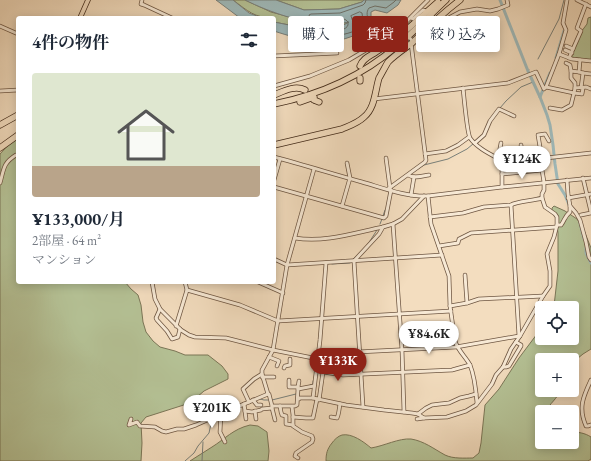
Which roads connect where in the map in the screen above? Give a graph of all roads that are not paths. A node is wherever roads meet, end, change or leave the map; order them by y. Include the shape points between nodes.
1 (88, 0) edge
2 (142, 0) edge
3 (428, 0) edge
4 (441, 0) edge
5 (446, 0) edge
6 (507, 0) edge
7 (567, 0) edge
8 (577, 0) edge
9 (457, 1) edge
10 (586, 4) junction
11 (591, 7) edge
12 (426, 11) dead end
13 (81, 16) edge
14 (168, 16) edge
15 (437, 16) edge
16 (452, 16) edge
17 (411, 18) junction
18 (408, 21) edge
19 (0, 26) edge
20 (16, 33) edge
21 (574, 34) dead end
22 (416, 36) edge
23 (579, 36) junction
24 (411, 41) junction
25 (566, 48) dead end
26 (572, 51) junction
27 (362, 52) edge
28 (337, 53) dead end
29 (559, 54) junction
30 (276, 56) edge
31 (570, 58) junction
32 (580, 60) junction
33 (591, 61) edge
34 (566, 62) dead end
35 (363, 67) junction
36 (571, 71) junction
37 (581, 73) junction
38 (591, 74) edge
39 (276, 85) edge
40 (546, 87) junction
41 (463, 88) junction
42 (575, 88) junction
43 (582, 88) junction
44 (591, 89) edge
45 (16, 90) edge
46 (305, 90) dead end
47 (0, 91) edge
48 (276, 93) edge
49 (574, 93) junction
50 (418, 94) junction
51 (374, 99) junction
52 (276, 100) edge
53 (300, 102) dead end
54 (276, 104) edge
55 (550, 108) dead end
56 (16, 116) edge
57 (514, 116) dead end
58 (0, 125) edge
59 (16, 131) edge
60 (16, 136) edge
61 (469, 137) junction
62 (549, 141) dead end
63 (0, 143) edge
64 (475, 143) junction
65 (501, 143) dead end
66 (276, 145) edge
67 (521, 145) dead end
68 (0, 148) edge
69 (591, 152) edge
70 (425, 154) junction
71 (16, 155) dead end
72 (276, 158) edge
73 (386, 158) dead end
74 (542, 158) junction
75 (280, 159) junction
76 (523, 160) junction
77 (502, 161) junction
78 (347, 163) dead end
79 (314, 168) junction
80 (276, 173) edge
81 (502, 174) junction
82 (408, 175) junction
83 (428, 175) dead end
84 (414, 177) junction
85 (350, 178) junction
86 (583, 178) junction
87 (591, 178) edge
88 (567, 180) junction
89 (544, 182) junction
90 (0, 183) edge
91 (502, 187) junction
92 (276, 188) edge
93 (390, 189) junction
94 (591, 194) edge
95 (411, 195) junction
96 (586, 195) junction
97 (306, 196) junction
98 (426, 196) junction
99 (542, 198) junction
100 (568, 198) junction
101 (511, 205) junction
102 (342, 206) junction
103 (570, 206) junction
104 (591, 212) edge
105 (581, 215) dead end
106 (430, 217) junction
107 (393, 224) junction
108 (557, 226) junction
109 (383, 227) junction
110 (513, 230) junction
111 (295, 238) junction
112 (439, 246) junction
113 (589, 250) edge
114 (442, 255) junction
115 (396, 258) junction
116 (276, 260) edge
117 (591, 260) edge
118 (354, 261) junction
119 (326, 263) junction
120 (287, 265) junction
121 (465, 275) dead end
122 (152, 284) edge
123 (186, 284) edge
124 (263, 284) edge
125 (187, 290) junction
126 (283, 293) junction
127 (543, 296) junction
128 (517, 297) junction
129 (467, 303) junction
130 (450, 306) junction
131 (160, 309) junction
132 (451, 311) junction
133 (399, 314) junction
134 (358, 316) junction
135 (322, 319) junction
136 (278, 321) junction
137 (176, 326) junction
138 (180, 329) junction
139 (520, 336) junction
140 (516, 342) junction
141 (456, 347) junction
142 (272, 350) junction
143 (402, 350) junction
144 (360, 352) junction
145 (292, 354) junction
146 (318, 354) junction
147 (269, 357) junction
148 (318, 359) junction
149 (470, 365) junction
150 (277, 366) dead end
151 (502, 366) junction
152 (284, 368) dead end
153 (316, 370) junction
154 (323, 372) junction
155 (403, 372) junction
156 (361, 374) junction
157 (262, 376) junction
158 (274, 377) dead end
159 (289, 380) dead end
160 (299, 380) dead end
161 (591, 380) edge
162 (314, 386) junction
163 (298, 388) junction
164 (268, 394) junction
165 (476, 394) junction
166 (313, 398) junction
167 (253, 400) junction
168 (318, 400) junction
169 (249, 402) junction
170 (297, 403) junction
171 (477, 403) junction
172 (244, 404) junction
173 (340, 404) junction
174 (261, 405) dead end
175 (280, 406) junction
176 (272, 407) junction
177 (292, 407) junction
178 (363, 407) junction
179 (245, 411) junction
180 (255, 411) junction
181 (404, 412) junction
182 (221, 413) junction
183 (418, 414) junction
184 (293, 417) junction
185 (331, 417) dead end
186 (246, 418) dead end
187 (424, 418) junction
188 (131, 419) dead end
189 (256, 419) dead end
190 (417, 419) dead end
191 (275, 420) dead end
192 (591, 424) edge
193 (293, 425) junction
194 (226, 442) dead end
195 (298, 458) dead end

1 - 13 main road
2 - 14 street via 141,4
3 - 17 street
4 - 35 highway via 391,43 364,59
4 - 52 highway via 402,38 363,67 320,88
5 - 35 highway via 397,46
6 - 16 street via 508,5 498,9 460,12
7 - 29 street via 563,23 566,30
8 - 10 street
9 - 15 highway
10 - 11 street
10 - 23 street via 577,28 581,31
12 - 17 street via 423,10
17 - 18 street
19 - 20 street
21 - 23 street
22 - 24 highway
23 - 26 street via 573,44
24 - 50 street
24 - 51 highway via 389,61 379,79
25 - 26 street
26 - 31 street
27 - 39 street via 310,76
28 - 30 street
29 - 31 street
29 - 40 street
31 - 32 street
32 - 33 street
32 - 37 street
34 - 36 street via 570,65
35 - 53 highway via 353,77 334,88
35 - 54 highway via 346,80 321,91
36 - 37 street
36 - 42 street
37 - 38 street
37 - 43 street
40 - 41 street via 544,89 536,72 508,83
40 - 49 street
41 - 50 street
41 - 61 street
42 - 43 street
42 - 49 street
43 - 44 street
43 - 49 street via 582,94
45 - 47 street
46 - 48 highway via 294,88
49 - 55 street via 571,104 562,110
50 - 51 street
50 - 70 street
51 - 66 highway via 364,117 353,124
56 - 58 highway
57 - 64 street via 500,109 484,135
59 - 63 highway
60 - 68 highway
61 - 64 street
61 - 70 street via 446,150
62 - 74 street via 546,134 538,135
64 - 77 street
65 - 77 street via 499,154
67 - 76 street
69 - 74 street
70 - 82 street via 425,162
71 - 90 street via 5,165
72 - 75 street
73 - 93 street
74 - 76 street
75 - 79 street
75 - 80 street
76 - 77 street
77 - 81 street
78 - 85 street
79 - 85 street
79 - 97 street
81 - 89 street via 542,170
81 - 91 street
82 - 84 street
82 - 93 street
83 - 84 street
84 - 95 street
85 - 93 street
85 - 102 street
86 - 87 street
86 - 88 street
86 - 96 street
88 - 89 street
88 - 100 street
89 - 91 street
89 - 99 street
91 - 98 street
92 - 97 street
93 - 95 street
93 - 102 street via 384,218
94 - 96 street
95 - 98 street
96 - 100 street
96 - 104 street
97 - 102 street
97 - 111 street
98 - 106 street
98 - 107 street via 402,219
99 - 101 street
99 - 108 street via 545,207 557,217
100 - 103 street
101 - 106 street
101 - 110 street
103 - 108 street via 570,212 561,225
103 - 113 street via 580,220
104 - 105 street
106 - 112 street
107 - 109 street
107 - 115 street
108 - 110 street
108 - 127 street via 547,254 550,286
109 - 111 street via 320,240
109 - 118 street
110 - 112 street via 471,233 459,239 458,243
110 - 128 street
111 - 120 street
112 - 114 street
113 - 117 street
114 - 115 street
114 - 130 street via 449,276
115 - 118 street
115 - 133 street
116 - 120 street
118 - 119 street
118 - 134 street
119 - 120 street
119 - 135 street
120 - 126 street
121 - 129 street
122 - 131 street
123 - 125 street
124 - 126 street
125 - 136 street via 240,305
125 - 137 street
126 - 136 street
127 - 128 street
127 - 139 street
128 - 129 street
128 - 139 street
129 - 130 street
130 - 132 street
131 - 137 street
131 - 138 street via 156,318 172,339 178,337
132 - 133 street
132 - 141 street
133 - 134 street
133 - 143 street
134 - 135 street
134 - 144 street
135 - 136 street
135 - 146 street
136 - 142 street
137 - 138 street
138 - 142 street via 195,337 226,338
139 - 140 street
139 - 141 street
140 - 151 street
140 - 151 street via 521,346 509,366
141 - 143 street
141 - 149 street
142 - 145 street
142 - 147 street
143 - 144 street
143 - 155 street
144 - 146 street
144 - 156 street
145 - 148 street
145 - 152 street via 288,358 290,365
146 - 148 street
147 - 150 street via 279,361
147 - 157 street via 262,370
148 - 153 street
149 - 155 street via 452,370
149 - 165 street
151 - 171 street
153 - 154 street
153 - 162 street
154 - 156 street
154 - 168 street
155 - 156 street
155 - 181 street
156 - 178 street
157 - 158 street
157 - 164 street
157 - 169 street via 243,388
159 - 163 street via 289,387
160 - 163 street
161 - 192 street via 583,397 582,410 586,426
162 - 163 street
162 - 166 street
163 - 170 street
164 - 167 street
164 - 176 street
165 - 171 street
165 - 183 street via 449,403 435,404
166 - 168 street
166 - 170 street via 299,398
167 - 169 street
167 - 174 street via 257,405
168 - 173 street
168 - 184 street via 313,418
169 - 172 street
170 - 177 street
171 - 187 street via 466,411 448,417
172 - 179 street
172 - 182 street
173 - 178 street
173 - 185 street via 337,418
175 - 176 street
175 - 177 street
175 - 193 street via 282,415 286,416 286,424
176 - 180 street
176 - 191 street
177 - 184 street
178 - 181 street
179 - 180 street
179 - 186 street
180 - 189 street
181 - 183 street
182 - 188 street via 189,427 166,432 155,427 140,426 138,422 129,425
182 - 194 street via 220,432
183 - 187 street
184 - 193 street
187 - 190 street
193 - 195 street via 314,439 296,453 295,456

